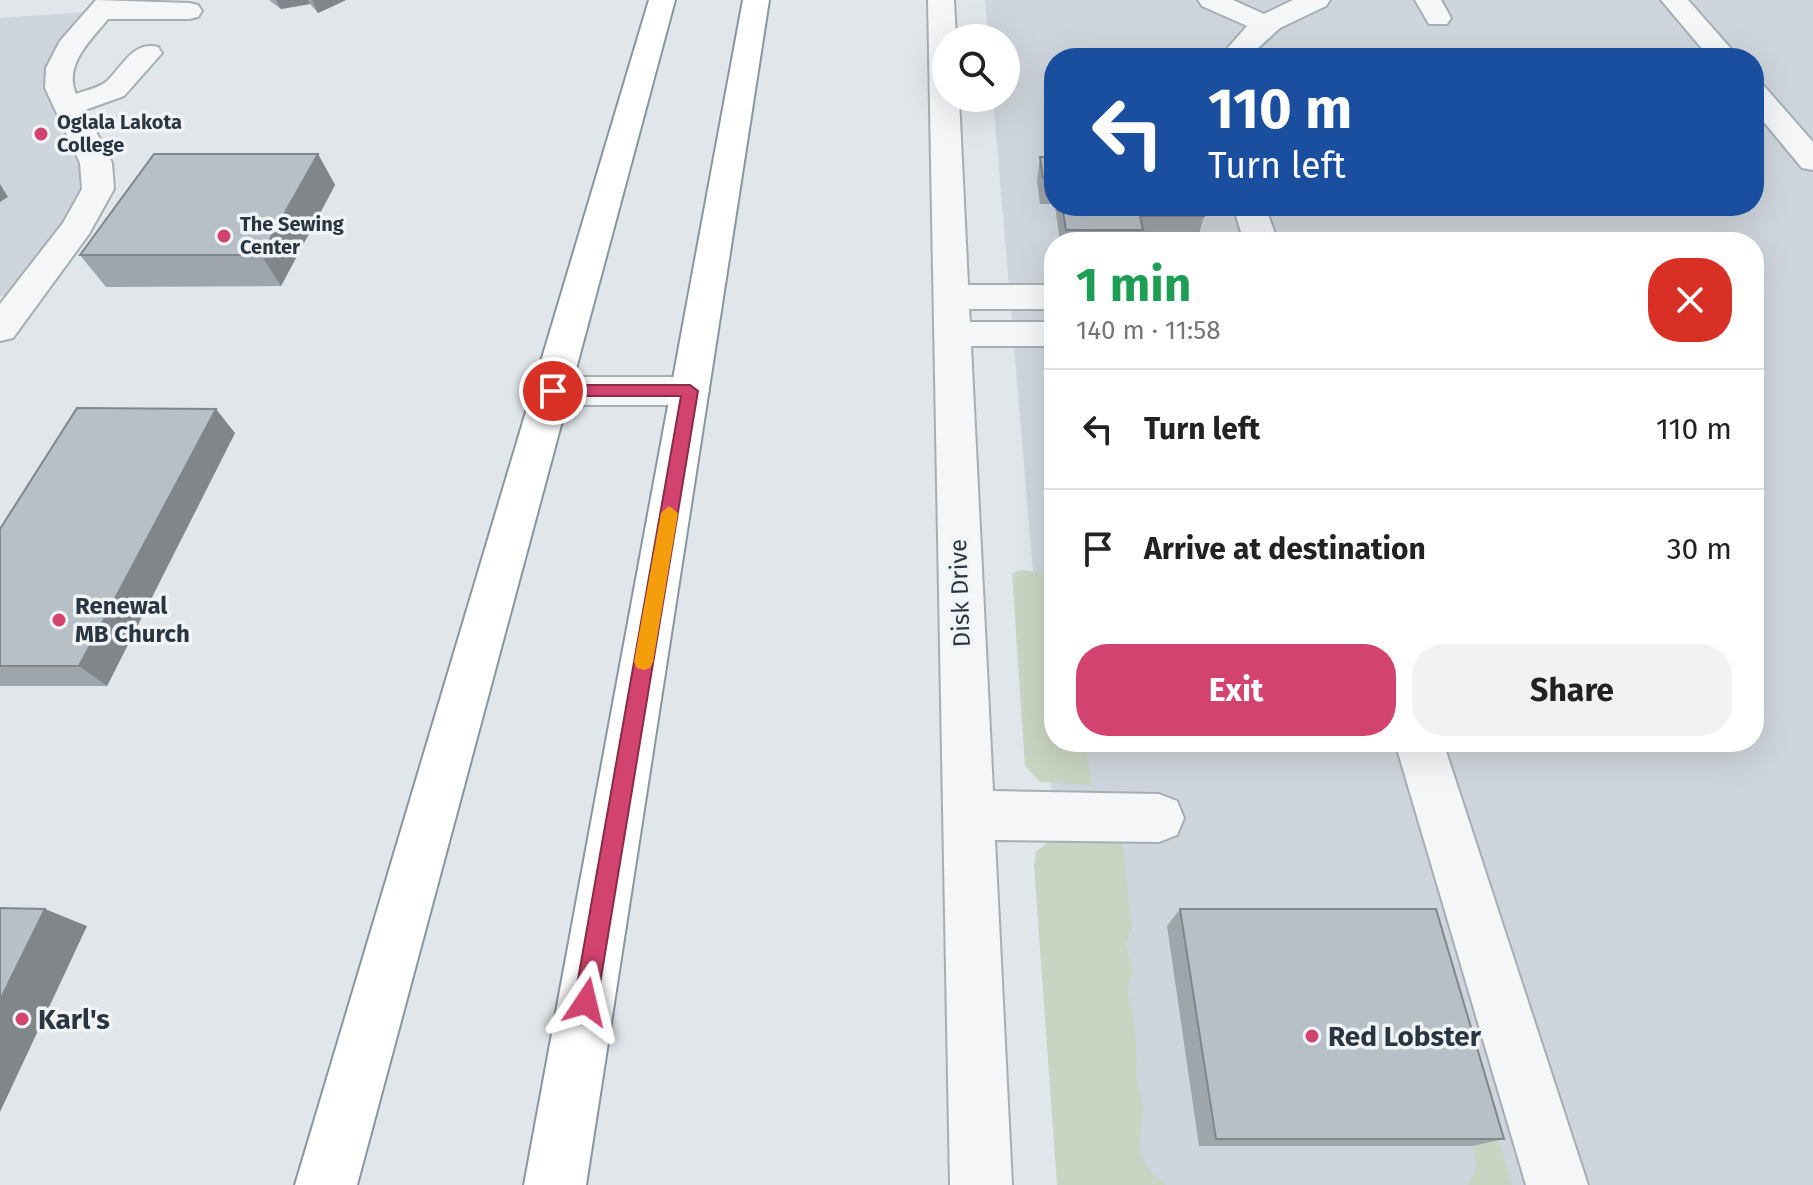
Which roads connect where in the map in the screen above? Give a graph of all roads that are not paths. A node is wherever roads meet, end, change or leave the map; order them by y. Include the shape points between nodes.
1 (662, 0) edge
2 (941, 0) edge
3 (1211, 0) edge
4 (1317, 0) edge
5 (1674, 0) edge
6 (105, 6) edge
7 (756, 8) edge
8 (189, 11) dead end
9 (1271, 12) edge
10 (1241, 48) edge
11 (1716, 48) edge
12 (148, 53) dead end
13 (1764, 103) edge
14 (69, 106) junction
15 (1810, 153) edge
16 (1044, 299) edge
17 (950, 315) junction
18 (0, 329) edge
19 (1044, 332) edge
20 (553, 391) junction
21 (690, 391) junction
22 (1422, 752) edge
23 (968, 815) junction
24 (1159, 818) dead end
25 (326, 1185) edge
26 (555, 1185) edge
27 (981, 1185) edge
28 (1557, 1185) edge

1 - 20 highway
2 - 17 street, Disk Drive
3 - 9 street
4 - 9 street
5 - 11 street
6 - 8 street
6 - 14 street via 70,47 60,68 59,88
7 - 21 highway
9 - 10 street
12 - 14 street via 114,90
13 - 15 street
14 - 18 street via 96,163 98,189 77,227
16 - 17 street
17 - 19 street
17 - 23 street, Disk Drive
20 - 21 street
20 - 25 highway
21 - 26 highway
22 - 28 street
23 - 24 street
23 - 27 street, Disk Drive

